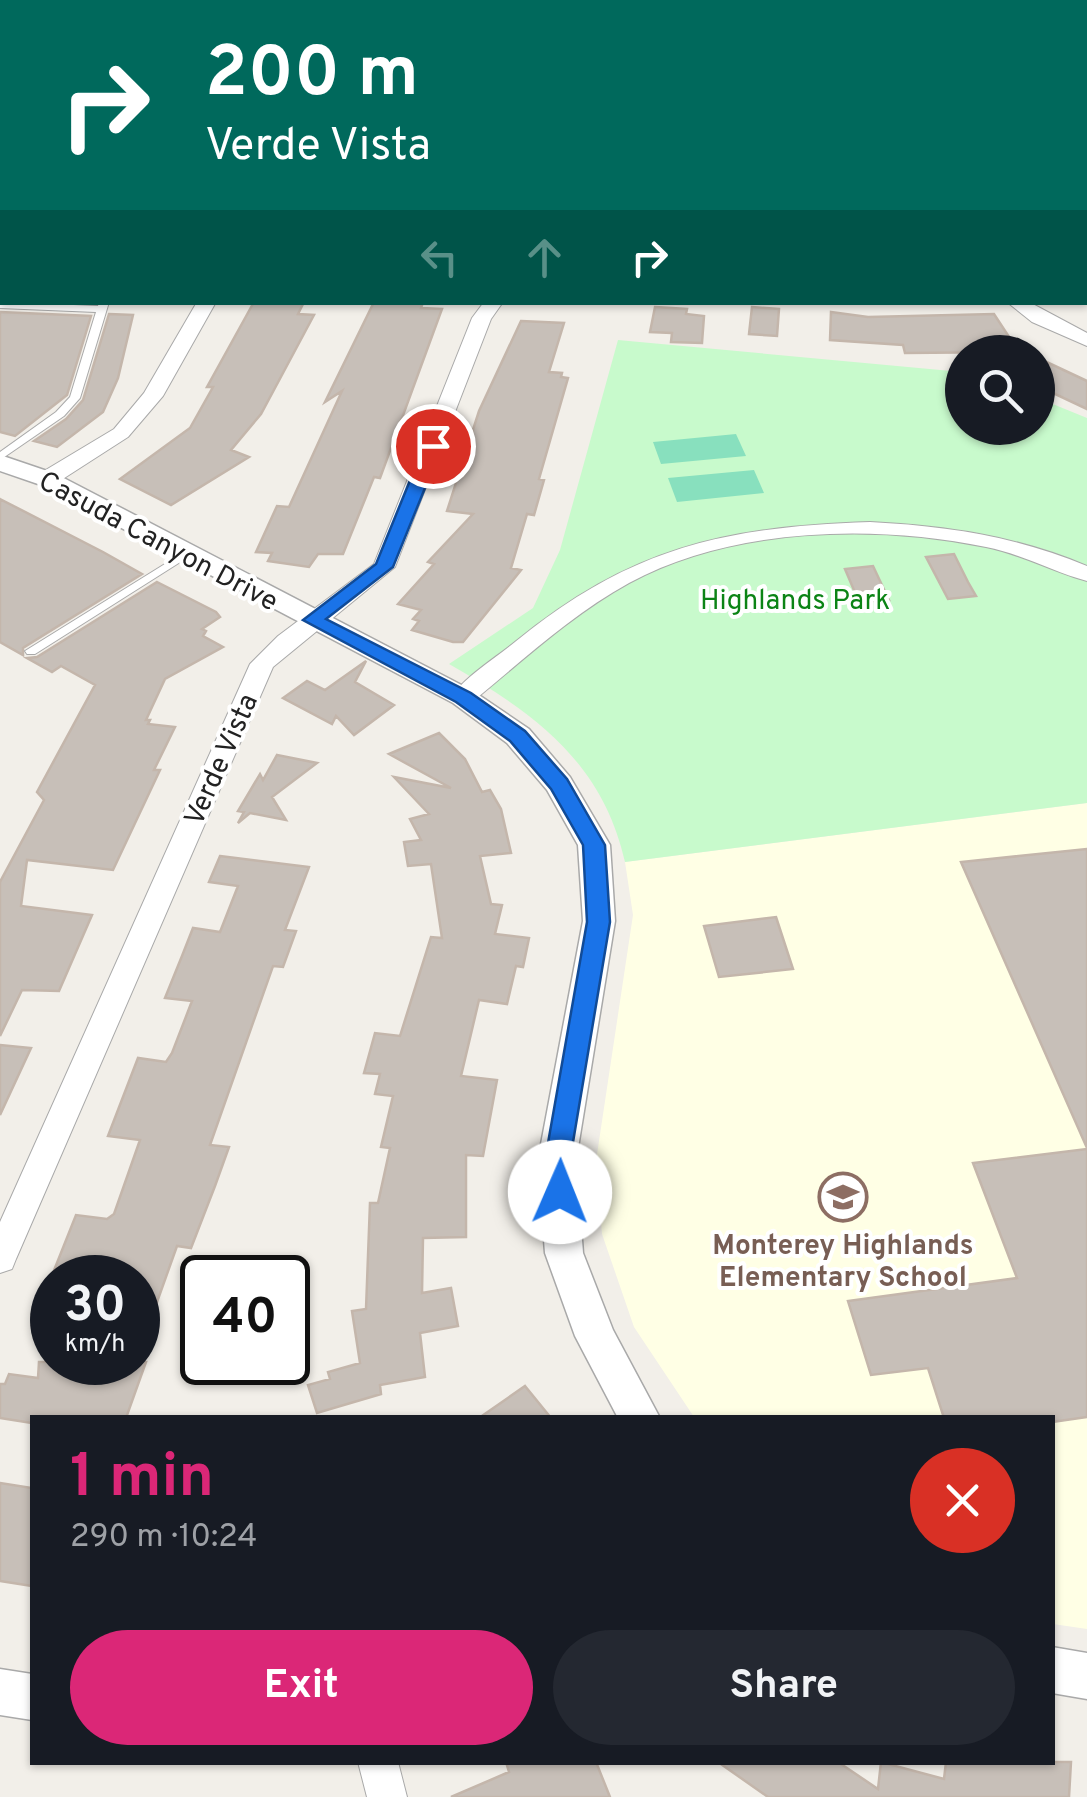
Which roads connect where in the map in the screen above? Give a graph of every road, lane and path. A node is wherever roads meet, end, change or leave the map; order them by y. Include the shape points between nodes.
1 (0, 305) edge
2 (205, 305) edge
3 (492, 305) edge
4 (1020, 305) edge
5 (103, 306) edge
6 (1087, 340) edge
7 (0, 460) edge
8 (47, 479) junction
9 (189, 552) junction
10 (1087, 574) edge
11 (312, 620) junction
12 (31, 651) dead end
13 (464, 698) junction
14 (0, 1259) edge
15 (638, 1415) edge
16 (1055, 1671) edge
17 (1087, 1676) edge
18 (0, 1692) edge
19 (30, 1697) edge
20 (379, 1765) edge
21 (387, 1797) edge

1 - 5 lane
2 - 8 street via 153,396 121,433
3 - 11 street, Verde Vista via 384,567
4 - 6 street
5 - 7 lane via 75,398
7 - 8 street, Casuda Canyon Drive
8 - 9 street, Casuda Canyon Drive
9 - 11 street, Casuda Canyon Drive
9 - 12 lane
10 - 13 street via 1023,548 936,532 866,529 745,539 650,565 574,608
11 - 13 street, Casuda Canyon Drive
11 - 14 street, Verde Vista via 262,664
13 - 15 street, Casuda Canyon Drive via 518,736 559,784 594,845 598,922 558,1160 564,1254 596,1336
16 - 17 street
18 - 19 street
20 - 21 street

